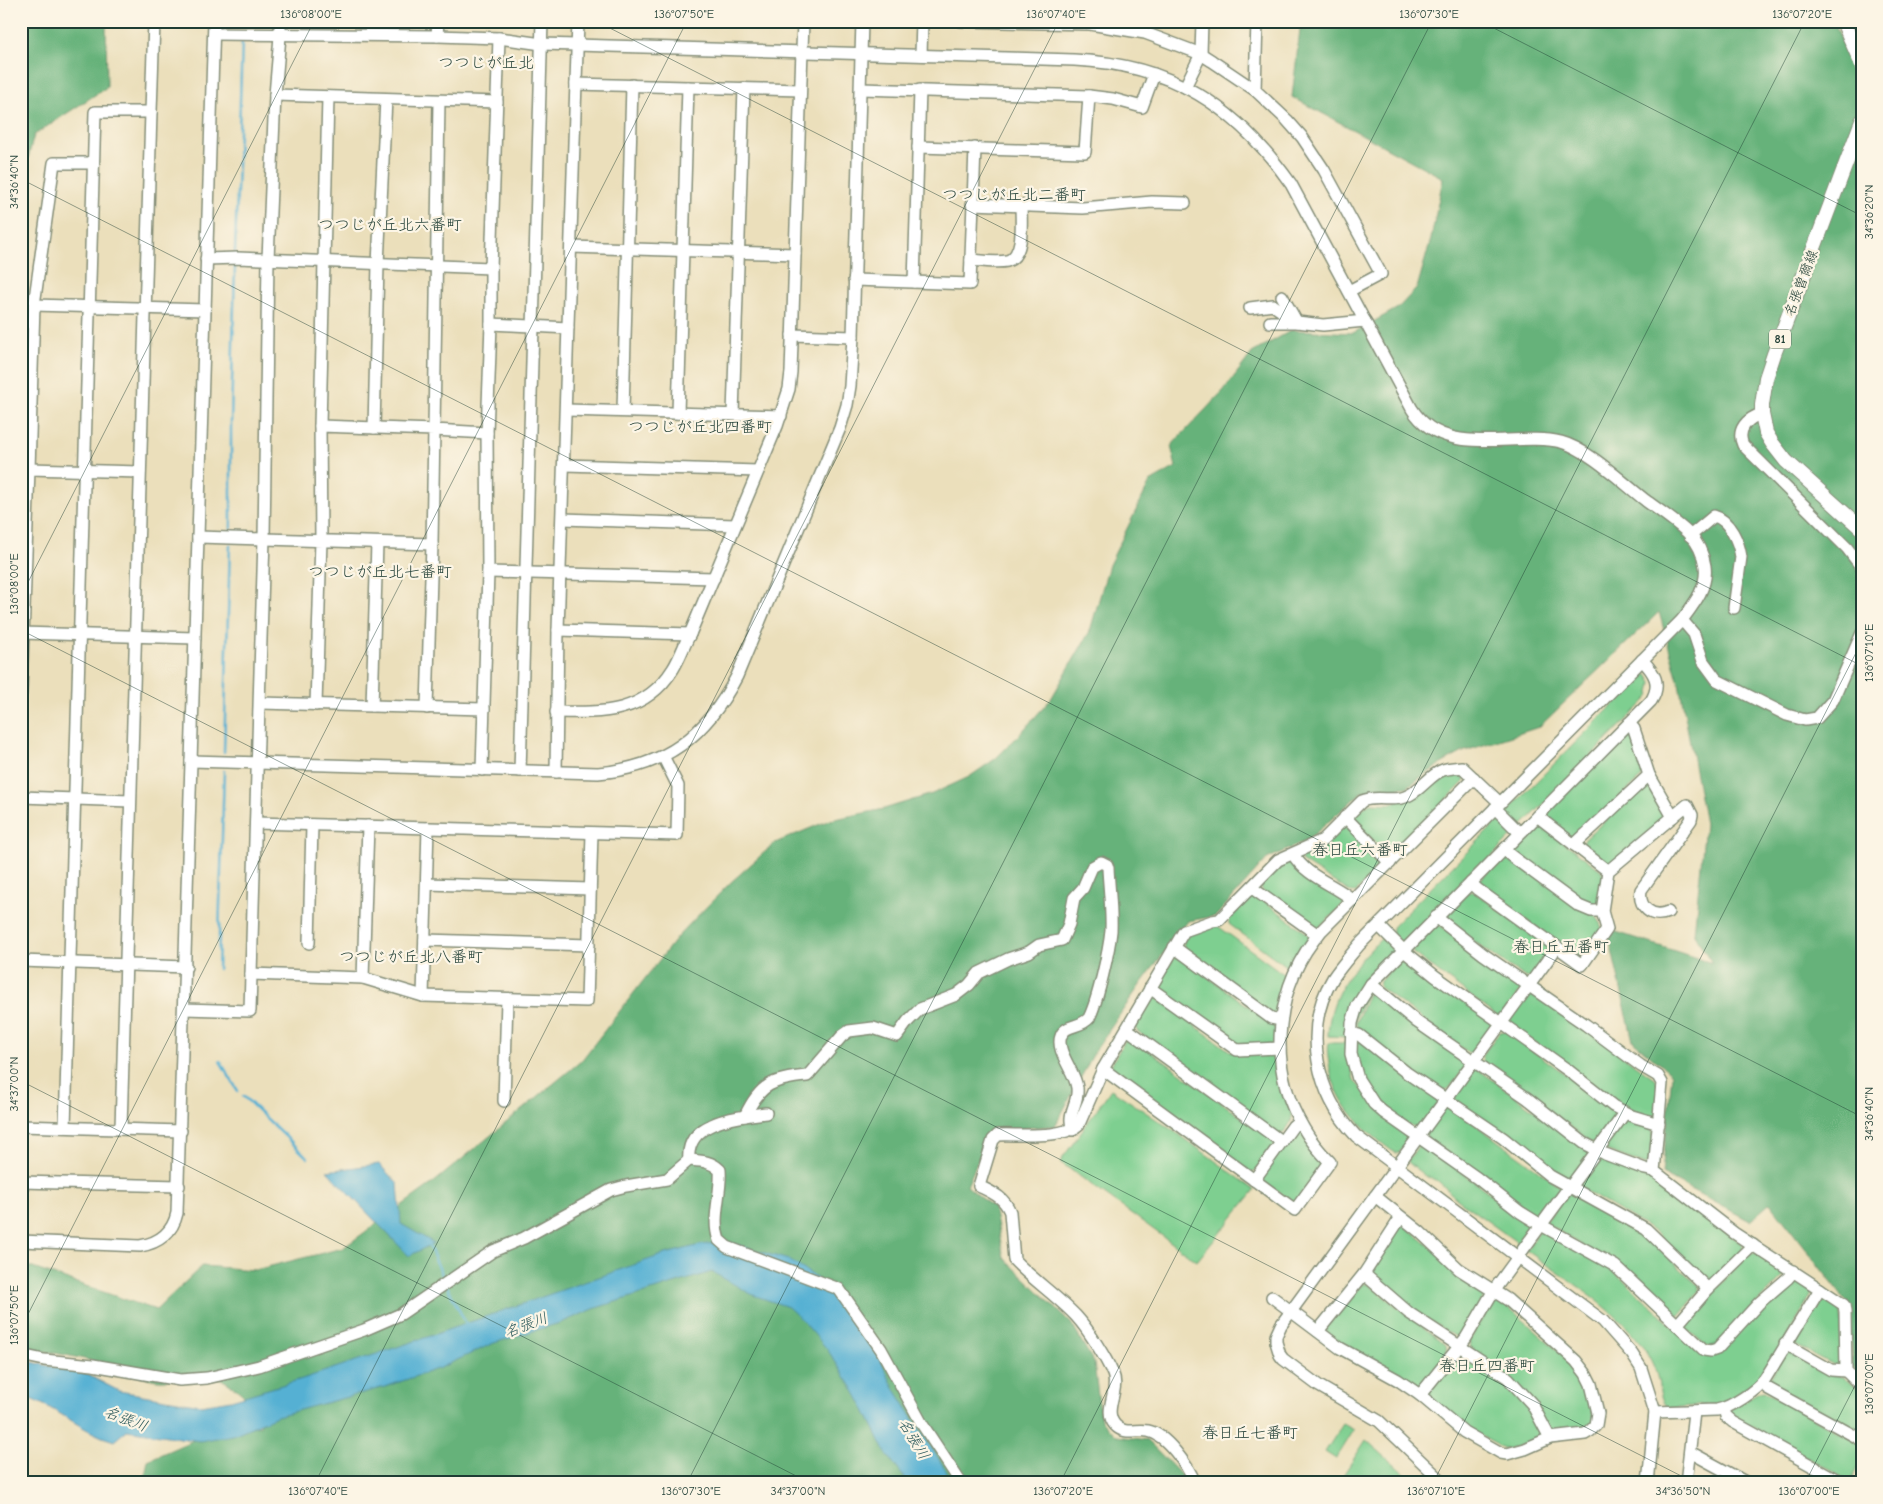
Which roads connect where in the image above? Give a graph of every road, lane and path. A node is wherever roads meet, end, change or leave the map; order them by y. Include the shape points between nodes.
1 (154, 21) edge
2 (214, 21) edge
3 (280, 21) edge
4 (438, 21) edge
5 (542, 21) edge
6 (578, 21) edge
7 (803, 21) edge
8 (862, 21) edge
9 (922, 21) edge
10 (960, 21) edge
11 (978, 21) edge
12 (1202, 21) edge
13 (1257, 21) edge
14 (1846, 21) edge
15 (1034, 22) edge
16 (1090, 23) edge
17 (1146, 27) edge
18 (214, 34) junction
19 (280, 36) junction
20 (437, 36) junction
21 (499, 38) junction
22 (542, 44) junction
23 (577, 45) junction
24 (802, 52) junction
25 (861, 53) junction
26 (1201, 54) junction
27 (921, 55) junction
28 (1862, 64) edge
29 (1154, 74) junction
30 (576, 84) junction
31 (632, 85) junction
32 (688, 86) junction
33 (1185, 87) junction
34 (744, 88) junction
35 (861, 89) junction
36 (800, 90) junction
37 (920, 90) junction
38 (1255, 90) junction
39 (275, 95) junction
40 (1089, 96) junction
41 (328, 97) junction
42 (386, 99) junction
43 (439, 101) junction
44 (497, 102) junction
45 (151, 112) junction
46 (1862, 121) edge
47 (918, 147) junction
48 (975, 148) junction
49 (93, 163) junction
50 (1185, 203) dead end
51 (972, 204) junction
52 (1021, 206) junction
53 (571, 247) junction
54 (626, 249) junction
55 (683, 250) junction
56 (739, 252) junction
57 (795, 254) junction
58 (268, 259) junction
59 (206, 260) junction
60 (971, 260) junction
61 (323, 261) junction
62 (378, 264) junction
63 (437, 266) junction
64 (491, 268) junction
65 (854, 280) junction
66 (914, 282) junction
67 (1349, 291) junction
68 (1282, 296) dead end
69 (34, 305) junction
70 (89, 307) junction
71 (145, 308) junction
72 (1250, 308) dead end
73 (205, 310) junction
74 (1365, 321) junction
75 (1270, 322) dead end
76 (1297, 322) junction
77 (491, 324) junction
78 (534, 326) junction
79 (568, 328) junction
80 (792, 335) junction
81 (853, 337) junction
82 (25, 408) edge
83 (566, 410) junction
84 (623, 411) junction
85 (678, 412) junction
86 (733, 414) junction
87 (1762, 414) junction
88 (781, 416) junction
89 (320, 426) junction
90 (374, 428) junction
91 (434, 430) junction
92 (488, 433) junction
93 (565, 465) junction
94 (25, 469) edge
95 (84, 471) junction
96 (758, 471) junction
97 (140, 472) junction
98 (563, 519) junction
99 (735, 525) junction
100 (1862, 529) edge
101 (1690, 536) junction
102 (198, 537) junction
103 (264, 538) junction
104 (320, 540) junction
105 (377, 543) junction
106 (432, 544) junction
107 (1862, 568) edge
108 (488, 572) junction
109 (526, 572) junction
110 (561, 574) junction
111 (714, 578) junction
112 (1734, 608) dead end
113 (1682, 620) junction
114 (558, 630) junction
115 (22, 633) edge
116 (1862, 633) edge
117 (690, 634) junction
118 (80, 635) junction
119 (136, 636) junction
120 (195, 638) junction
121 (1642, 660) junction
122 (21, 693) edge
123 (260, 703) junction
124 (316, 705) junction
125 (372, 706) junction
126 (428, 708) junction
127 (484, 709) junction
128 (556, 712) junction
129 (1629, 723) junction
130 (663, 756) junction
131 (191, 761) junction
132 (258, 762) junction
133 (482, 770) junction
134 (520, 770) junction
135 (556, 772) junction
136 (1649, 775) junction
137 (1474, 778) junction
138 (21, 797) edge
139 (74, 798) junction
140 (130, 801) junction
141 (1498, 806) junction
142 (1537, 816) junction
143 (1345, 817) junction
144 (1673, 817) junction
145 (256, 823) junction
146 (312, 825) junction
147 (368, 826) junction
148 (428, 828) junction
149 (1517, 830) dead end
150 (592, 833) junction
151 (1574, 845) junction
152 (1505, 849) junction
153 (1292, 854) junction
154 (1390, 862) junction
155 (1608, 870) junction
156 (1471, 883) junction
157 (426, 884) junction
158 (1252, 888) junction
159 (590, 889) junction
160 (1353, 900) junction
161 (1602, 911) junction
162 (1668, 912) dead end
163 (1436, 917) junction
164 (1379, 926) junction
165 (1318, 935) junction
166 (425, 940) junction
167 (309, 943) dead end
168 (589, 945) junction
169 (1174, 947) junction
170 (1557, 947) junction
171 (1404, 951) junction
172 (21, 962) edge
173 (69, 963) junction
174 (126, 964) junction
175 (186, 966) junction
176 (251, 974) junction
177 (364, 978) junction
178 (1371, 984) junction
179 (1529, 985) junction
180 (1150, 988) junction
181 (423, 996) junction
182 (507, 998) junction
183 (184, 1009) junction
184 (1281, 1020) junction
185 (1502, 1022) junction
186 (1127, 1029) junction
187 (1351, 1033) junction
188 (1280, 1048) junction
189 (1474, 1061) junction
190 (1103, 1069) junction
191 (1446, 1098) junction
192 (504, 1100) dead end
193 (766, 1113) dead end
194 (1625, 1113) junction
195 (745, 1116) junction
196 (1299, 1121) junction
197 (1659, 1124) junction
198 (21, 1126) edge
199 (65, 1127) junction
200 (121, 1128) junction
201 (1073, 1130) junction
202 (181, 1131) junction
203 (1418, 1136) junction
204 (1282, 1142) junction
205 (1597, 1151) junction
206 (689, 1160) junction
207 (1396, 1166) junction
208 (1654, 1171) junction
209 (1254, 1180) junction
210 (21, 1182) edge
211 (178, 1186) junction
212 (1570, 1187) junction
213 (1375, 1196) junction
214 (1401, 1217) junction
215 (1541, 1225) junction
216 (21, 1241) edge
217 (1753, 1245) junction
218 (1520, 1254) junction
219 (1794, 1271) junction
220 (1364, 1274) junction
221 (1708, 1289) junction
222 (1820, 1289) junction
223 (1494, 1290) junction
224 (1272, 1297) dead end
225 (1291, 1311) junction
226 (1677, 1325) junction
227 (1318, 1331) junction
228 (1785, 1344) junction
229 (1460, 1346) junction
230 (21, 1355) edge
231 (1846, 1371) junction
232 (1862, 1386) edge
233 (1767, 1388) dead end
234 (1420, 1395) junction
235 (1724, 1409) junction
236 (1655, 1412) junction
237 (1694, 1412) junction
238 (1550, 1438) junction
239 (1862, 1440) edge
240 (1690, 1452) junction
241 (961, 1483) edge
242 (1195, 1483) edge
243 (1444, 1483) edge
244 (1648, 1483) edge
245 (1686, 1483) edge
246 (1747, 1483) edge
247 (1843, 1483) edge

1 - 45 street
2 - 18 street
3 - 19 street
4 - 20 street
5 - 22 street
6 - 23 street
7 - 24 street
8 - 25 street
9 - 27 street
10 - 11 street
11 - 15 street
12 - 26 street
13 - 38 street
14 - 28 main road via 1845,26
15 - 16 street
16 - 17 street
17 - 26 street
18 - 19 street
18 - 59 street
19 - 20 street
19 - 39 street
20 - 21 street
21 - 22 street
21 - 44 street
22 - 23 street
22 - 78 street
23 - 24 street
23 - 30 street
24 - 25 street
24 - 36 street
25 - 27 street
25 - 35 street
26 - 33 street
26 - 38 street
27 - 29 street via 1088,60
29 - 33 street
29 - 40 street via 1142,107
30 - 31 street
30 - 53 street
31 - 32 street
31 - 54 street
32 - 34 street
32 - 55 street
33 - 67 street via 1234,118 1273,158 1291,184
34 - 36 street
34 - 56 street
35 - 37 street
35 - 65 street
36 - 57 street
37 - 40 street
37 - 47 street
38 - 67 street via 1287,120 1316,157 1380,274
39 - 41 street
39 - 58 street
40 - 48 street via 1085,152
41 - 42 street
41 - 61 street
42 - 43 street
42 - 62 street
43 - 44 street
43 - 63 street
44 - 64 street
45 - 49 street via 95,112
45 - 71 street
46 - 87 main road, 名張曽爾線 / 81 via 1774,354 1766,378
47 - 48 street
47 - 66 street
48 - 51 street
49 - 69 street via 54,163
49 - 70 street
50 - 52 street via 1152,202 1082,208
51 - 52 street
51 - 60 street
52 - 60 street via 1020,245 1014,256 1007,261
53 - 54 street
53 - 79 street
54 - 55 street
54 - 84 street
55 - 56 street
55 - 85 street
56 - 57 street
56 - 86 street
57 - 80 street
58 - 59 street
58 - 61 street
58 - 103 street
59 - 73 street
60 - 66 street via 970,284
61 - 62 street
61 - 89 street
62 - 63 street
62 - 90 street
63 - 64 street
63 - 91 street
64 - 77 street
65 - 66 street
65 - 81 street
67 - 74 street
68 - 76 street
69 - 70 street
69 - 82 street
70 - 71 street
70 - 95 street
71 - 73 street
71 - 97 street
72 - 76 street via 1273,305
73 - 102 street
74 - 76 street via 1323,325
74 - 101 street via 1412,409 1427,426 1456,439 1551,441 1571,446
75 - 76 street
77 - 78 street
77 - 92 street
78 - 79 street
78 - 109 street
79 - 83 street
80 - 81 street
80 - 88 street via 789,389
81 - 130 street via 850,386 840,428 737,676 724,702 706,723 691,738
82 - 94 street
83 - 84 street
83 - 93 street
84 - 85 street
85 - 86 street
86 - 88 street
87 - 100 main road, 名張曽爾線 / 81 via 1766,433 1778,452
87 - 107 street via 1743,426 1740,440 1743,445 1847,548
88 - 96 street
89 - 90 street
89 - 104 street
90 - 91 street
91 - 92 street
91 - 106 street
92 - 108 street
93 - 96 street
93 - 98 street
94 - 95 street
94 - 115 street
95 - 97 street
95 - 118 street
96 - 99 street
97 - 119 street
98 - 99 street
98 - 110 street
99 - 111 street
101 - 112 street via 1714,516 1720,518 1733,535 1741,557
101 - 113 street via 1703,557 1705,576 1699,596
102 - 103 street
102 - 120 street
103 - 104 street
103 - 123 street
104 - 105 street
104 - 124 street
105 - 106 street
105 - 125 street
106 - 126 street
108 - 109 street
108 - 127 street
109 - 110 street
109 - 134 street
110 - 111 street
110 - 114 street
111 - 117 street
113 - 116 street via 1694,634 1703,661 1717,680 1787,715 1805,720 1817,718 1833,700
113 - 121 street
114 - 117 street
114 - 128 street
115 - 118 street
115 - 122 street
117 - 128 street via 669,676 638,701 603,712
118 - 119 street
118 - 139 street
119 - 120 street
119 - 140 street
120 - 131 street
121 - 129 street via 1655,675 1656,692
121 - 141 street
123 - 124 street
123 - 132 street
124 - 125 street
125 - 126 street
126 - 127 street
127 - 133 street
128 - 135 street
129 - 136 street via 1634,728
129 - 142 street
130 - 135 street via 636,767 611,772
130 - 150 street via 678,786 677,835
131 - 132 street
131 - 175 street
132 - 133 street
132 - 145 street
133 - 134 street
134 - 135 street
136 - 144 street
136 - 151 street
137 - 141 street
137 - 143 street via 1462,767 1441,770 1410,795 1393,800 1366,799
137 - 154 street
138 - 139 street
139 - 140 street
139 - 173 street
140 - 174 street
141 - 149 street
141 - 164 street
142 - 151 street
142 - 152 street
143 - 153 street via 1323,840
143 - 154 street
144 - 155 street
144 - 162 street via 1687,805 1692,815 1640,894 1642,905 1649,912 1660,915
145 - 146 street
145 - 176 street
146 - 147 street
146 - 167 street
147 - 148 street
147 - 177 street
148 - 150 street
148 - 157 street
150 - 159 street
151 - 155 street
152 - 156 street
152 - 161 street via 1579,906
153 - 158 street via 1278,860
153 - 160 street via 1318,879 1342,890
154 - 160 street
155 - 161 street
156 - 163 street
156 - 170 street
157 - 159 street
157 - 166 street
158 - 165 street
158 - 169 street via 1219,920 1184,931
159 - 168 street
160 - 165 street
161 - 170 street via 1607,929 1582,965
163 - 171 street
163 - 179 street
164 - 171 street
164 - 207 street via 1334,977 1327,990 1318,1021 1317,1059 1325,1090 1342,1120 1356,1136
165 - 184 street via 1294,974
166 - 168 street
166 - 181 street
168 - 182 street via 586,1001
169 - 180 street
169 - 184 street via 1271,1018
170 - 179 street
171 - 178 street
171 - 185 street via 1445,984
172 - 173 street
173 - 174 street
173 - 199 street
174 - 175 street
174 - 200 street
175 - 183 street
176 - 177 street
176 - 183 street via 250,1011
177 - 181 street
178 - 187 street via 1357,1006
178 - 189 street via 1417,1022
179 - 185 street
179 - 197 street via 1658,1076 1662,1083
180 - 186 street
180 - 188 street via 1237,1050
181 - 182 street
182 - 192 street
183 - 202 street
184 - 188 street
185 - 189 street
185 - 194 street
186 - 190 street
186 - 204 street
187 - 191 street
187 - 203 street via 1353,1067 1364,1091 1383,1112
188 - 196 street via 1286,1088
189 - 191 street
189 - 205 street
190 - 201 street via 1079,1124
190 - 209 street
191 - 203 street
191 - 212 street via 1550,1176
193 - 195 street
194 - 197 street
194 - 205 street
195 - 201 street via 764,1088 782,1079 807,1076 846,1032 873,1028 898,1036 920,1009 956,995 979,973 1039,945 1062,940 1074,898 1083,888 1092,867 1101,862 1108,868 1111,933 1106,958 1089,1018 1085,1024 1067,1028 1060,1040 1077,1088 1069,1120
195 - 206 street via 711,1124 701,1130 689,1146
196 - 204 street
196 - 209 street via 1330,1162 1294,1210
197 - 208 street
198 - 199 street
199 - 200 street
200 - 202 street
201 - 242 street via 998,1135 993,1140 979,1186 998,1196 1010,1212 1014,1260 1076,1316 1110,1369 1114,1378 1110,1414 1114,1424 1123,1431 1148,1431 1158,1435 1184,1463
202 - 211 street
203 - 207 street
203 - 215 street
204 - 209 street
205 - 208 street
205 - 212 street
206 - 230 street via 666,1179 611,1190 493,1252 401,1314 259,1366 207,1378 180,1380
206 - 241 street via 710,1163 720,1170 716,1219 717,1234 722,1244 839,1290 881,1349 922,1424
207 - 213 street
207 - 218 street
208 - 217 street
210 - 211 street
211 - 216 street via 173,1227 149,1245
212 - 215 street
212 - 221 street via 1646,1229
213 - 214 street
213 - 225 street
214 - 220 street
214 - 223 street via 1459,1269
215 - 218 street
215 - 226 street via 1615,1266
217 - 219 street
217 - 221 street
218 - 223 street
218 - 236 street via 1603,1321 1632,1354 1641,1368
219 - 222 street
219 - 226 street via 1758,1303 1717,1349 1708,1351 1700,1348
220 - 227 street
220 - 229 street via 1409,1313
221 - 226 street
222 - 228 street
222 - 231 street via 1845,1308
223 - 229 street
223 - 238 street via 1576,1361 1591,1384 1598,1414 1596,1425 1584,1434
224 - 225 street
225 - 227 street
225 - 243 street via 1276,1336 1277,1349 1283,1360 1378,1422
227 - 234 street via 1340,1348 1383,1370
228 - 231 street via 1831,1370
228 - 235 street via 1761,1385
229 - 234 street
229 - 238 street via 1521,1391 1532,1404
231 - 232 street
233 - 239 street
234 - 238 street via 1464,1432 1500,1454 1525,1449
235 - 237 street
235 - 247 street via 1733,1422
236 - 237 street
236 - 244 street
237 - 240 street
240 - 245 street
240 - 246 street

